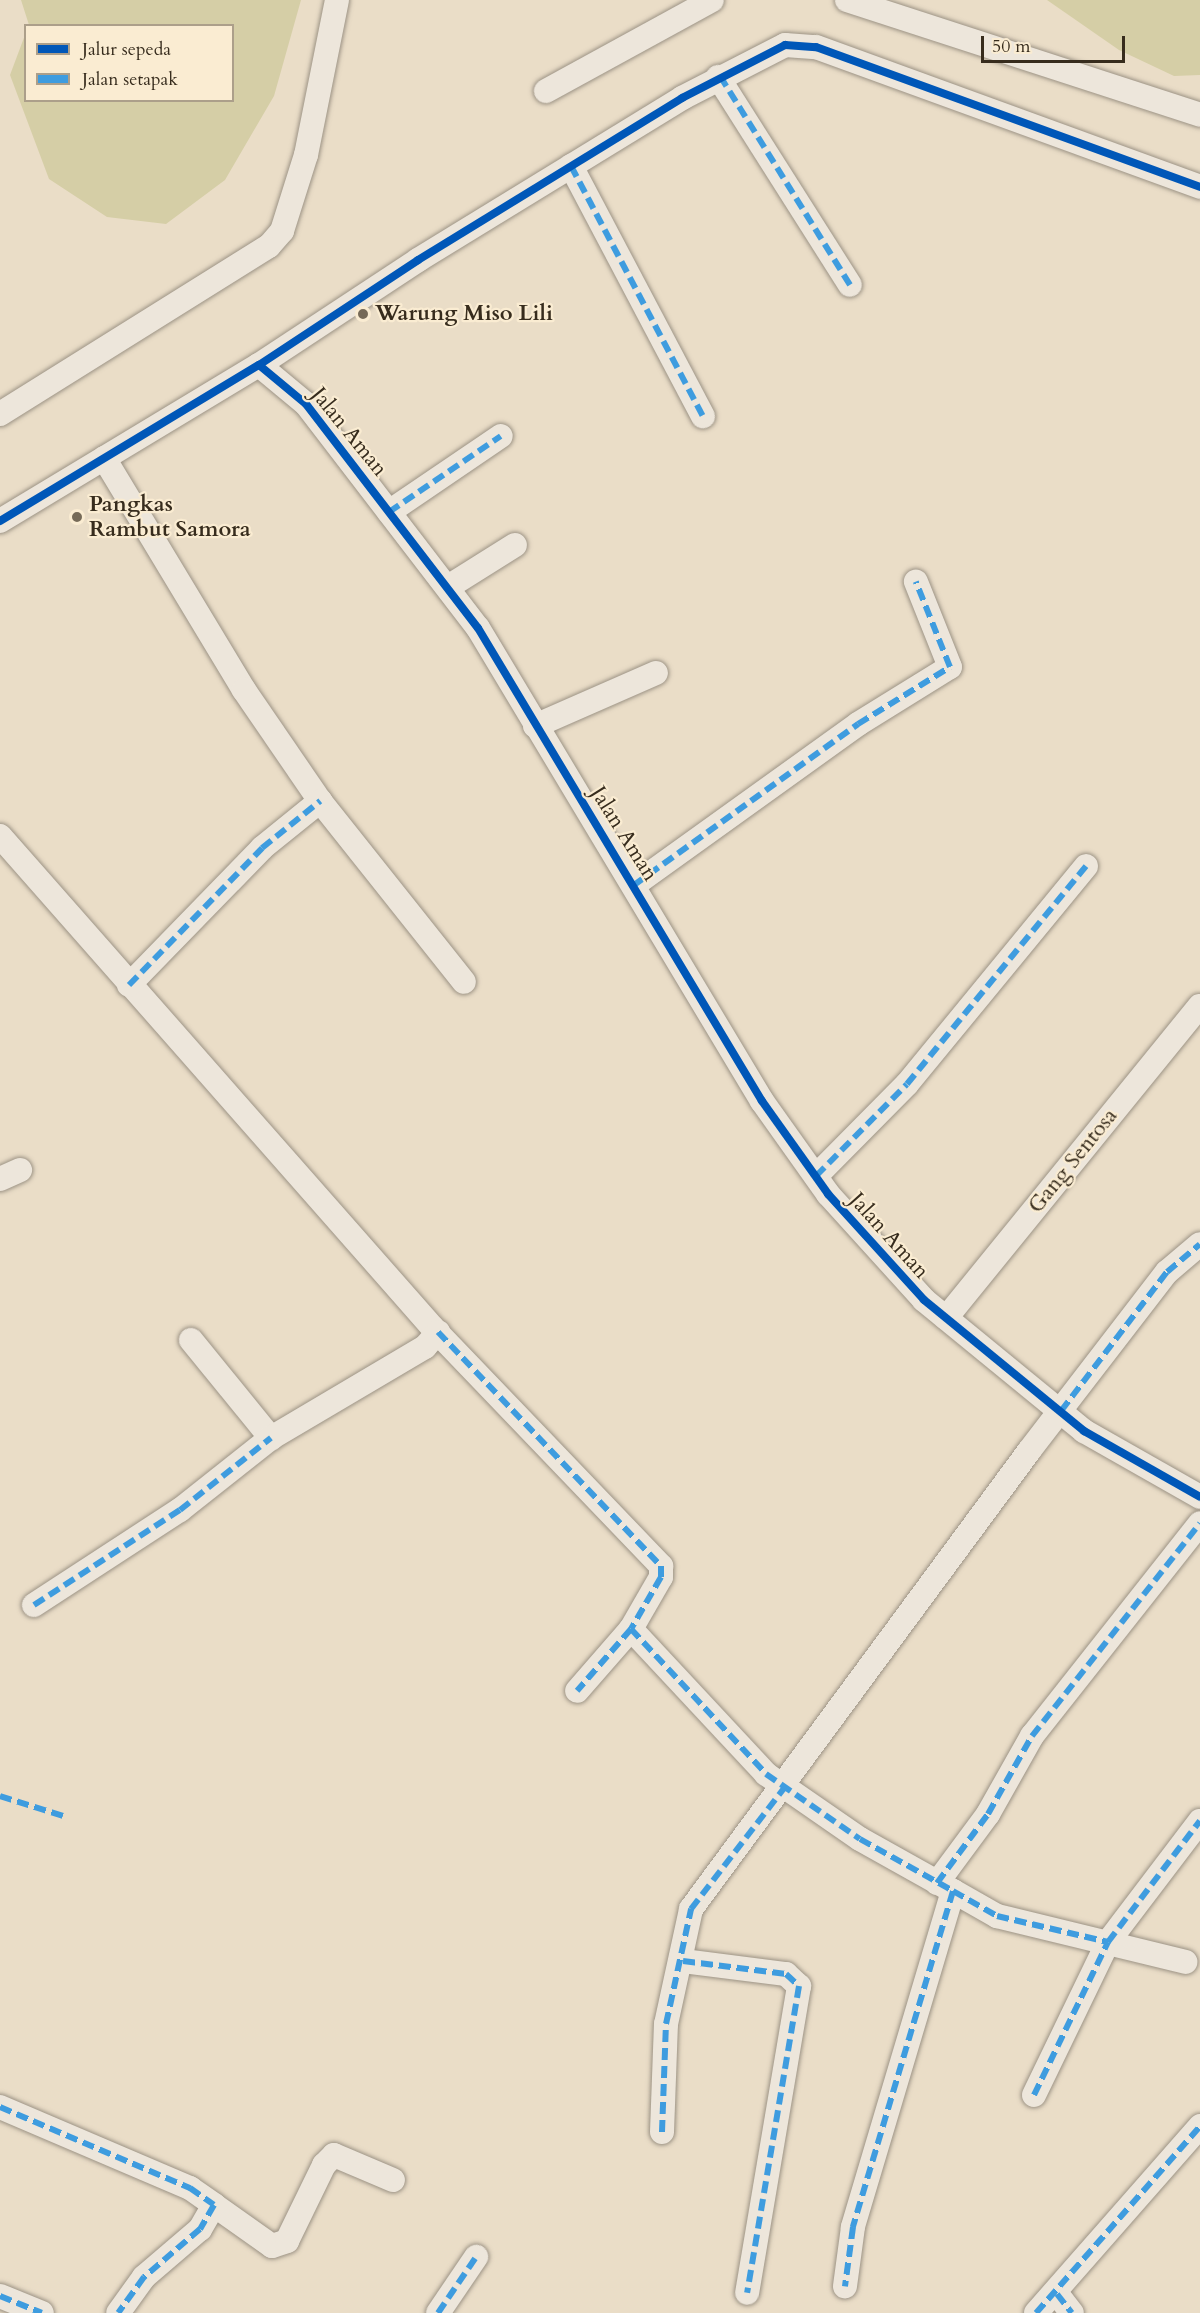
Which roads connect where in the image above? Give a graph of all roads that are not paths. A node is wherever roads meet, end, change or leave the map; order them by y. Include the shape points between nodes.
1 (337, 0) edge
2 (712, 0) edge
3 (847, 0) edge
4 (918, 10) edge
5 (718, 77) junction
6 (546, 91) dead end
7 (1200, 115) edge
8 (571, 166) junction
9 (1200, 187) edge
10 (850, 285) dead end
11 (259, 365) junction
12 (0, 414) edge
13 (703, 416) dead end
14 (501, 436) dead end
15 (104, 458) junction
16 (389, 512) junction
17 (0, 521) edge
18 (515, 545) dead end
19 (916, 582) dead end
20 (448, 587) junction
21 (656, 673) dead end
22 (535, 726) junction
23 (320, 801) junction
24 (0, 836) edge
25 (1086, 866) dead end
26 (634, 885) junction
27 (464, 982) dead end
28 (129, 985) junction
29 (1200, 1006) edge
30 (816, 1176) junction
31 (1200, 1244) edge
32 (946, 1318) junction
33 (438, 1332) junction
34 (191, 1340) dead end
35 (1061, 1411) junction
36 (271, 1438) junction
37 (1196, 1488) edge
38 (1200, 1523) edge
39 (34, 1605) dead end
40 (631, 1629) junction
41 (577, 1691) dead end
42 (785, 1787) junction
43 (1200, 1821) edge
44 (945, 1887) junction
45 (1108, 1942) junction
46 (683, 1961) junction
47 (1185, 1962) dead end
48 (1034, 2095) dead end
49 (0, 2107) edge
50 (1200, 2126) edge
51 (662, 2132) dead end
52 (393, 2180) dead end
53 (214, 2205) junction
54 (476, 2257) dead end
55 (845, 2286) dead end
56 (747, 2293) dead end
57 (1057, 2294) junction
58 (0, 2296) edge
59 (42, 2313) edge
60 (118, 2313) edge
61 (438, 2313) edge
62 (1036, 2313) edge
63 (1072, 2313) edge

1 - 12 street via 306,155 282,231 270,246
2 - 6 street
3 - 4 street
4 - 7 street
5 - 8 street
5 - 9 street via 785,45 816,47
5 - 10 street
8 - 11 street via 280,347
8 - 13 street
11 - 15 street
11 - 16 street, Jalan Aman via 306,404
14 - 16 street
15 - 17 street
15 - 23 street via 244,690
16 - 20 street, Jalan Aman
18 - 20 street
19 - 26 street via 950,667 858,724
20 - 22 street, Jalan Aman
21 - 22 street
22 - 26 street, Jalan Aman
23 - 27 street
23 - 28 street via 262,848
24 - 28 street
25 - 30 street via 907,1084
26 - 30 street, Jalan Aman via 762,1101
28 - 33 street
29 - 32 street, Gang Sentosa
30 - 32 street, Jalan Aman via 893,1271
31 - 35 street via 1167,1272
32 - 35 street, Jalan Aman
33 - 36 street via 425,1347
33 - 40 street via 660,1566 661,1577
34 - 36 street
35 - 37 street, Jalan Aman via 1084,1431
35 - 42 street via 923,1592
36 - 39 street via 160,1524
38 - 44 street via 1032,1736
40 - 41 street
40 - 42 street via 744,1753
42 - 44 street
42 - 46 street via 691,1909
43 - 45 street
44 - 45 street via 997,1916
44 - 55 street via 853,2227
45 - 47 street
45 - 48 street
46 - 51 street via 666,2024
46 - 56 street via 786,1974 799,1986
49 - 53 street via 190,2188
50 - 57 street
52 - 53 street via 334,2155 324,2165 287,2241 273,2246
53 - 60 street via 200,2229 144,2277
54 - 61 street
57 - 62 street
57 - 63 street
58 - 59 street

